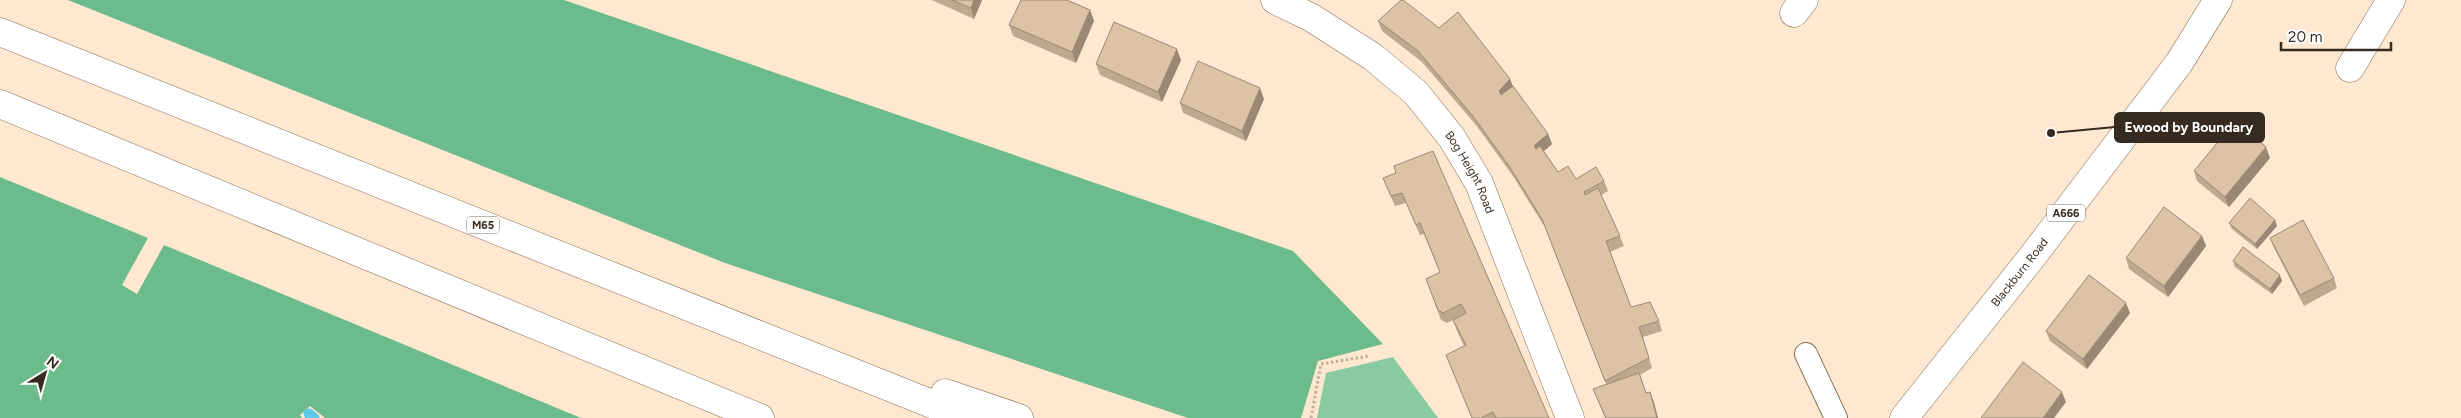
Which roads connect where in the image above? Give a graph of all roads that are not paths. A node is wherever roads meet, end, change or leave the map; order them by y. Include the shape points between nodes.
1 (1275, 0) edge
2 (2218, 0) edge
3 (2391, 0) edge
4 (0, 32) edge
5 (2350, 68) dead end
6 (0, 104) edge
7 (672, 300) junction
8 (590, 348) junction
9 (1806, 354) dead end
10 (730, 418) edge
11 (760, 418) edge
12 (967, 418) edge
13 (1019, 418) edge
14 (1570, 418) edge
15 (1836, 418) edge
16 (1904, 418) edge

1 - 14 main road, Bog Height Road via 1312,18 1373,58 1416,93 1452,138 1479,183
2 - 16 main road, Blackburn Road / A666 via 2174,70
3 - 5 main road
4 - 7 main road, M65
6 - 8 main road
7 - 12 main road, M65
7 - 13 main road
8 - 10 main road
8 - 11 main road
9 - 15 lane

